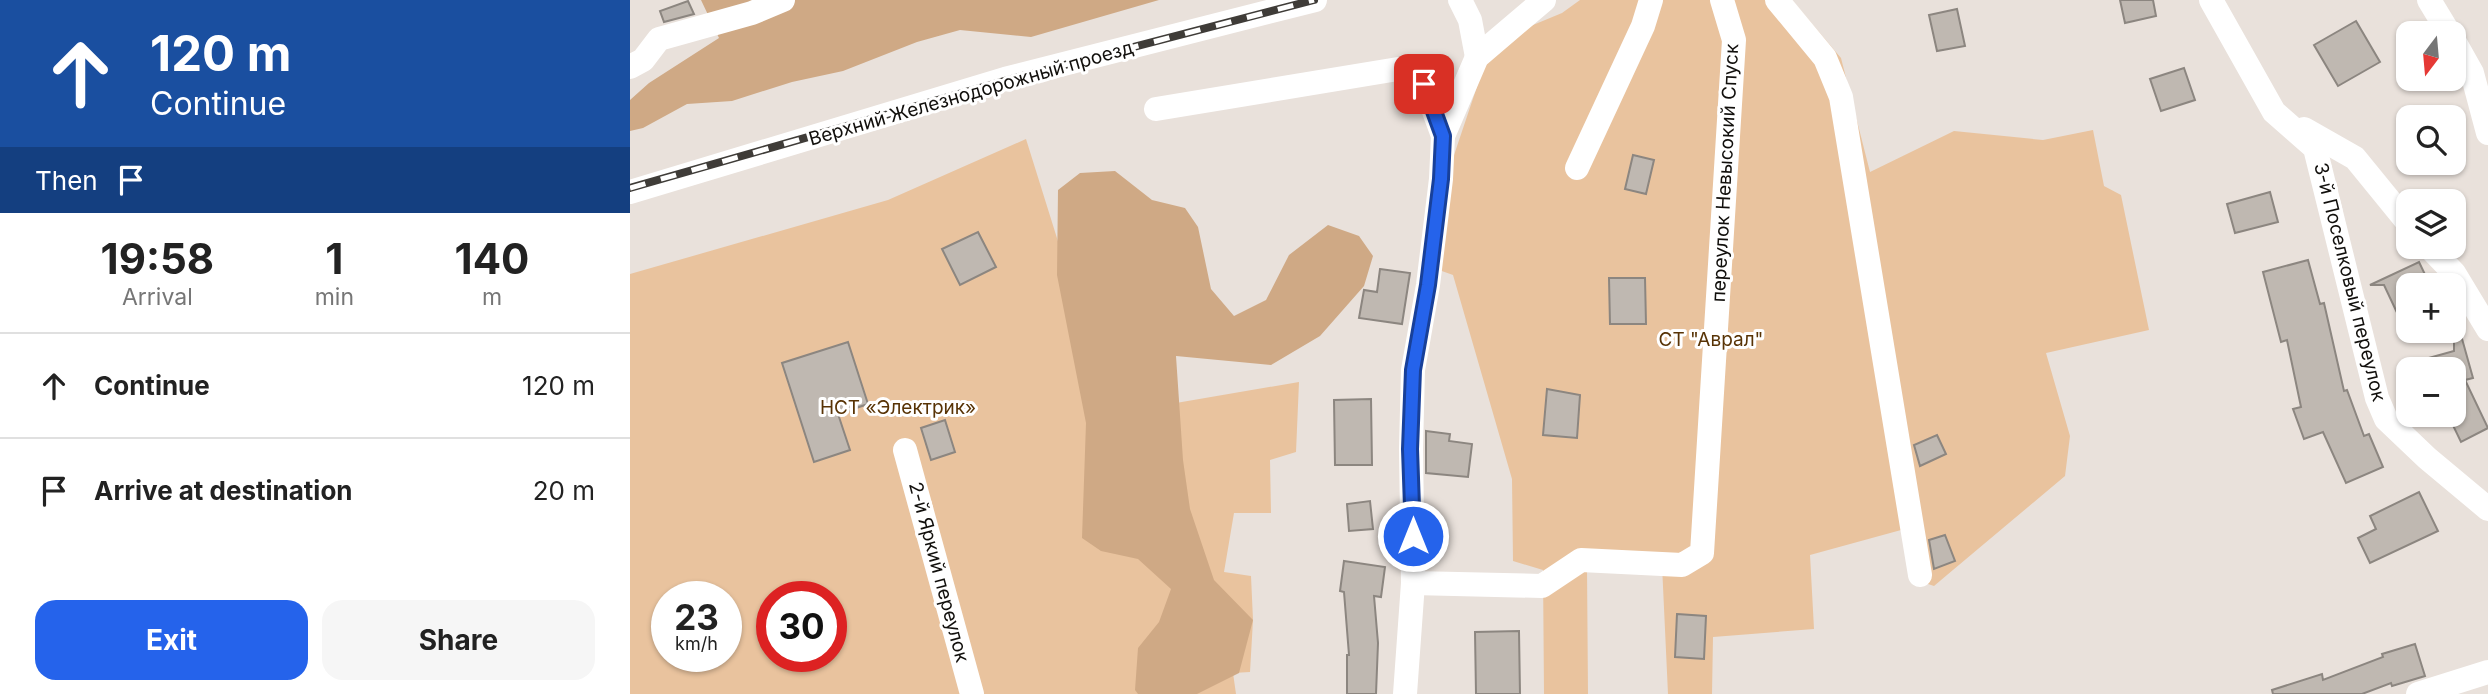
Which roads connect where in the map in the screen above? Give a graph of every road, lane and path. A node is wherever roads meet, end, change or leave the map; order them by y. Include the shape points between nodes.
1 (783, 0) edge
2 (1315, 0) edge
3 (1460, 0) edge
4 (1544, 0) edge
5 (1651, 0) edge
6 (1722, 0) edge
7 (1777, 0) edge
8 (2211, 0) edge
9 (2429, 0) edge
10 (2442, 21) edge
11 (1477, 57) junction
12 (2466, 62) edge
13 (630, 67) edge
14 (1156, 109) dead end
15 (2274, 112) junction
16 (2488, 133) edge
17 (1443, 136) junction
18 (1577, 168) dead end
19 (630, 192) edge
20 (2396, 208) edge
21 (2441, 259) edge
22 (2488, 329) edge
23 (905, 450) dead end
24 (2488, 509) edge
25 (1920, 575) dead end
26 (1413, 583) junction
27 (2488, 672) edge
28 (972, 694) edge
29 (1405, 694) edge
30 (2418, 694) edge

1 - 13 street via 659,39 643,60
2 - 19 street, Верхний Железнодорожный проезд via 1005,79
3 - 11 street via 1470,20
4 - 11 street
5 - 18 street
6 - 26 street, переулок Невысокий Спуск via 1734,40 1702,553 1682,565 1581,560 1542,586
7 - 25 street via 1825,58 1841,97
8 - 15 street, 3-й Поселковый переулок
9 - 10 street
11 - 17 street
12 - 16 street
14 - 17 street via 1398,69 1424,84
15 - 20 street, 3-й Поселковый переулок via 2355,158
15 - 24 street, 3-й Поселковый переулок via 2315,148 2386,419
17 - 26 street via 1428,285 1413,370
21 - 22 street
23 - 28 street, 2-й Яркий переулок
26 - 29 street
27 - 30 street

